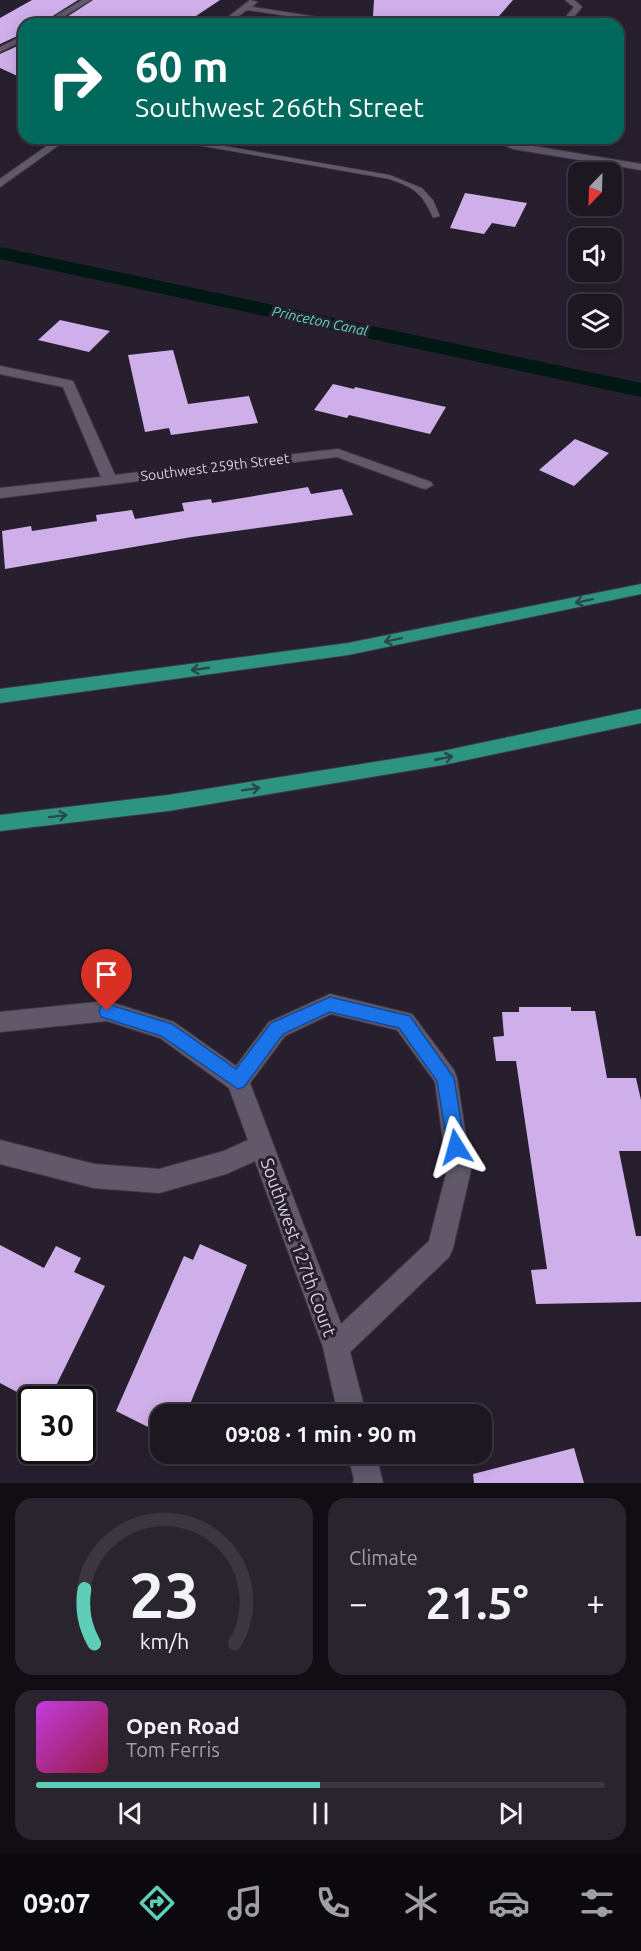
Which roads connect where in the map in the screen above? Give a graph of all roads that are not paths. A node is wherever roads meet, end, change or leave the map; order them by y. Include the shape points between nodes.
1 (87, 0) edge
2 (256, 0) edge
3 (570, 0) edge
4 (246, 8) junction
5 (56, 18) edge
6 (232, 18) edge
7 (316, 18) edge
8 (569, 18) edge
9 (18, 40) edge
10 (0, 50) edge
11 (56, 144) edge
12 (202, 144) edge
13 (508, 144) edge
14 (641, 167) edge
15 (0, 184) edge
16 (436, 216) dead end
17 (0, 370) edge
18 (110, 480) junction
19 (426, 484) dead end
20 (0, 493) edge
21 (641, 589) edge
22 (0, 696) edge
23 (641, 716) edge
24 (0, 823) edge
25 (0, 1022) edge
26 (238, 1081) junction
27 (261, 1146) junction
28 (0, 1152) edge
29 (336, 1347) junction
30 (350, 1404) edge
31 (364, 1464) edge
32 (368, 1482) edge

1 - 5 street
2 - 4 street
3 - 8 street via 578,7
4 - 6 street
4 - 7 street
9 - 10 street
11 - 15 street
12 - 16 lane via 390,177 412,185 431,200
13 - 14 street
17 - 18 street via 68,384
18 - 19 street, Southwest 259th Street via 338,453
18 - 20 street, Southwest 259th Street
21 -> 22 highway via 348,649
24 -> 23 highway via 168,803 443,758
25 - 26 street via 107,1011 166,1029
26 - 27 street, Southwest 127th Court
26 - 29 street via 277,1029 330,1004 404,1021 446,1078 459,1170 440,1248
27 - 28 street via 226,1162 159,1181 94,1176
27 - 29 street, Southwest 127th Court
29 - 30 street, Southwest 127th Court
31 - 32 street

